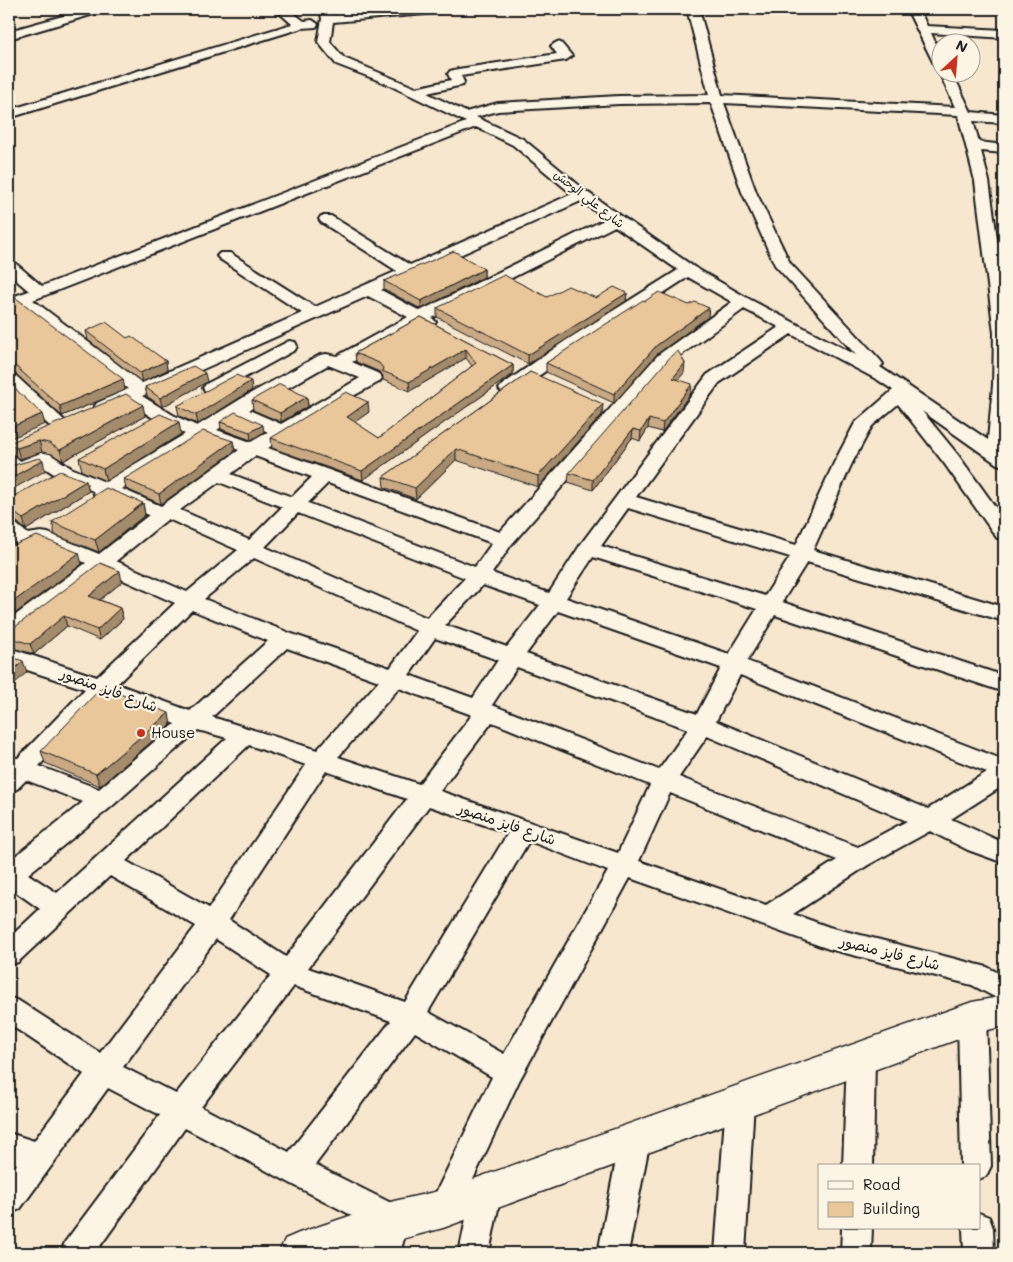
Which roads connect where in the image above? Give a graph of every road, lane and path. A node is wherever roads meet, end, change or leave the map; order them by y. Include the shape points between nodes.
1 (100, 9) edge
2 (281, 9) edge
3 (448, 9) edge
4 (692, 9) edge
5 (913, 9) edge
6 (329, 14) edge
7 (300, 25) junction
8 (923, 29) junction
9 (1004, 34) edge
10 (9, 35) edge
11 (930, 43) edge
12 (557, 46) dead end
13 (949, 82) edge
14 (414, 92) junction
15 (716, 99) junction
16 (9, 114) edge
17 (965, 114) junction
18 (471, 119) junction
19 (1004, 119) edge
20 (973, 146) junction
21 (1004, 149) edge
22 (582, 195) junction
23 (326, 219) dead end
24 (616, 220) junction
25 (225, 256) dead end
26 (9, 266) edge
27 (688, 270) junction
28 (408, 271) junction
29 (368, 289) junction
30 (41, 293) junction
31 (16, 302) edge
32 (743, 302) junction
33 (313, 313) junction
34 (418, 317) junction
35 (791, 327) junction
36 (444, 331) edge
37 (1003, 333) edge
38 (262, 336) junction
39 (289, 346) junction
40 (332, 361) junction
41 (513, 366) edge
42 (530, 373) junction
43 (884, 376) junction
44 (9, 380) edge
45 (547, 381) edge
46 (1003, 385) edge
47 (136, 393) junction
48 (899, 394) junction
49 (197, 396) edge
50 (497, 396) edge
51 (235, 410) junction
52 (170, 412) junction
53 (253, 418) junction
54 (59, 425) junction
55 (147, 425) edge
56 (283, 432) junction
57 (42, 433) edge
58 (197, 433) junction
59 (222, 438) junction
60 (253, 449) junction
61 (1000, 457) edge
62 (9, 461) edge
63 (217, 475) junction
64 (324, 476) junction
65 (108, 490) junction
66 (624, 500) junction
67 (83, 505) edge
68 (293, 505) junction
69 (166, 511) junction
70 (51, 526) dead end
71 (1004, 532) edge
72 (14, 540) edge
73 (504, 540) junction
74 (588, 549) junction
75 (251, 550) junction
76 (802, 553) junction
77 (100, 563) junction
78 (479, 576) junction
79 (189, 601) junction
80 (553, 602) junction
81 (770, 605) junction
82 (1004, 614) edge
83 (430, 628) junction
84 (9, 631) edge
85 (284, 639) junction
86 (9, 656) edge
87 (512, 657) junction
88 (734, 664) junction
89 (395, 678) junction
90 (1004, 684) edge
91 (101, 686) junction
92 (483, 710) junction
93 (194, 721) junction
94 (703, 726) junction
95 (245, 735) junction
96 (320, 762) junction
97 (1004, 771) edge
98 (13, 772) edge
99 (663, 782) junction
100 (425, 796) junction
101 (103, 800) junction
102 (930, 820) junction
103 (524, 828) junction
104 (1004, 853) edge
105 (859, 858) junction
106 (109, 863) junction
107 (624, 866) junction
108 (9, 874) edge
109 (59, 908) junction
110 (768, 917) junction
111 (213, 923) junction
112 (9, 954) edge
113 (289, 973) junction
114 (1004, 990) edge
115 (9, 1010) edge
116 (988, 1015) edge
117 (411, 1016) junction
118 (860, 1058) junction
119 (103, 1071) junction
120 (509, 1072) junction
121 (740, 1102) junction
122 (180, 1111) junction
123 (635, 1140) junction
124 (9, 1147) edge
125 (38, 1157) junction
126 (858, 1164) edge
127 (976, 1164) edge
128 (294, 1169) junction
129 (486, 1194) junction
130 (9, 1199) edge
131 (443, 1209) junction
132 (856, 1230) edge
133 (978, 1230) edge
134 (390, 1232) edge
135 (76, 1253) edge
136 (299, 1253) edge
137 (474, 1253) edge
138 (613, 1253) edge
139 (730, 1253) edge
140 (856, 1253) edge
141 (979, 1253) edge

1 - 10 street
2 - 7 street
3 - 6 street
4 - 15 street
5 - 8 street
6 - 7 street
6 - 14 street, شارع علي الوحش via 324,42 340,61
7 - 16 street
8 - 9 street
8 - 11 street
12 - 14 street via 566,56 458,73 454,74 458,82
13 - 17 street
14 - 18 street, شارع علي الوحش
15 - 17 street
15 - 18 street via 619,100 498,107
15 - 43 street via 749,192 783,265
17 - 19 street
17 - 20 street
18 - 22 street, شارع علي الوحش via 518,142
18 - 30 street
20 - 21 street
20 - 37 street via 982,181
22 - 24 street, شارع علي الوحش
22 - 28 street
23 - 28 street
24 - 27 street, شارع علي الوحش
24 - 34 street
25 - 33 street
26 - 30 street
27 - 32 street, شارع علي الوحش
27 - 42 street
28 - 29 street
29 - 33 street
29 - 34 street
30 - 31 street
31 - 47 street
32 - 35 street, شارع علي الوحش
32 - 73 street via 664,359 609,409
33 - 38 street
34 - 36 street
34 - 40 street
35 - 43 street, شارع علي الوحش
35 - 66 street via 713,379
37 - 46 street
38 - 39 street
38 - 47 street
39 - 40 street
39 - 49 street
40 - 51 street
40 - 56 street via 373,378
41 - 42 street
42 - 45 street
42 - 50 street
43 - 48 street
43 - 61 street
44 - 54 street
46 - 61 street
47 - 52 street
47 - 54 street
48 - 71 street
48 - 76 street via 864,423
51 - 53 street
51 - 58 street
52 - 55 street
52 - 58 street
53 - 56 street
53 - 59 street
54 - 57 street
56 - 60 street
58 - 59 street via 206,432
58 - 65 street
59 - 60 street
60 - 63 street
60 - 64 street
62 - 65 street via 18,469 43,458
63 - 68 street
63 - 69 street
64 - 68 street
64 - 73 street via 372,485
65 - 67 street
65 - 69 street via 159,512
66 - 74 street
66 - 76 street
68 - 75 street
68 - 78 street
69 - 75 street
69 - 77 street
70 - 72 street
72 - 77 street via 41,538
73 - 78 street
74 - 80 street
74 - 81 street
75 - 79 street
75 - 83 street
76 - 81 street
76 - 82 street
77 - 79 street
77 - 84 street
78 - 80 street
78 - 83 street
79 - 85 street
79 - 91 street
80 - 87 street
80 - 88 street
81 - 88 street
81 - 90 street
83 - 87 street
83 - 89 street
85 - 89 street
85 - 93 street
86 - 91 street, شارع فايز منصور
87 - 92 street
87 - 94 street
88 - 94 street
88 - 97 street
89 - 92 street
89 - 96 street
91 - 93 street, شارع فايز منصور
91 - 98 street
92 - 99 street
92 - 100 street
93 - 95 street, شارع فايز منصور
93 - 101 street
94 - 99 street
94 - 102 street
95 - 96 street, شارع فايز منصور
95 - 106 street
96 - 100 street, شارع فايز منصور
96 - 111 street
97 - 102 street
98 - 101 street
99 - 105 street
99 - 107 street
100 - 103 street, شارع فايز منصور
100 - 113 street
101 - 108 street
102 - 104 street
102 - 105 street
103 - 107 street, شارع فايز منصور
103 - 117 street
105 - 110 street
106 - 109 street
106 - 111 street
107 - 110 street, شارع فايز منصور
107 - 120 street
108 - 109 street
109 - 112 street
110 - 114 street, شارع فايز منصور via 830,938 978,975
111 - 113 street
111 - 119 street
113 - 117 street
113 - 122 street
115 - 119 street
116 - 118 main road
116 - 127 street
117 - 120 street
117 - 128 street
118 - 121 main road
118 - 126 street
119 - 122 street
119 - 125 street
120 - 131 street
121 - 123 main road
121 - 139 street
122 - 128 street
122 - 135 street
123 - 129 main road
123 - 138 street
124 - 125 street
125 - 130 street
128 - 134 street
129 - 131 main road
129 - 137 street
131 - 134 main road
132 - 140 street
133 - 141 street
134 - 136 main road

